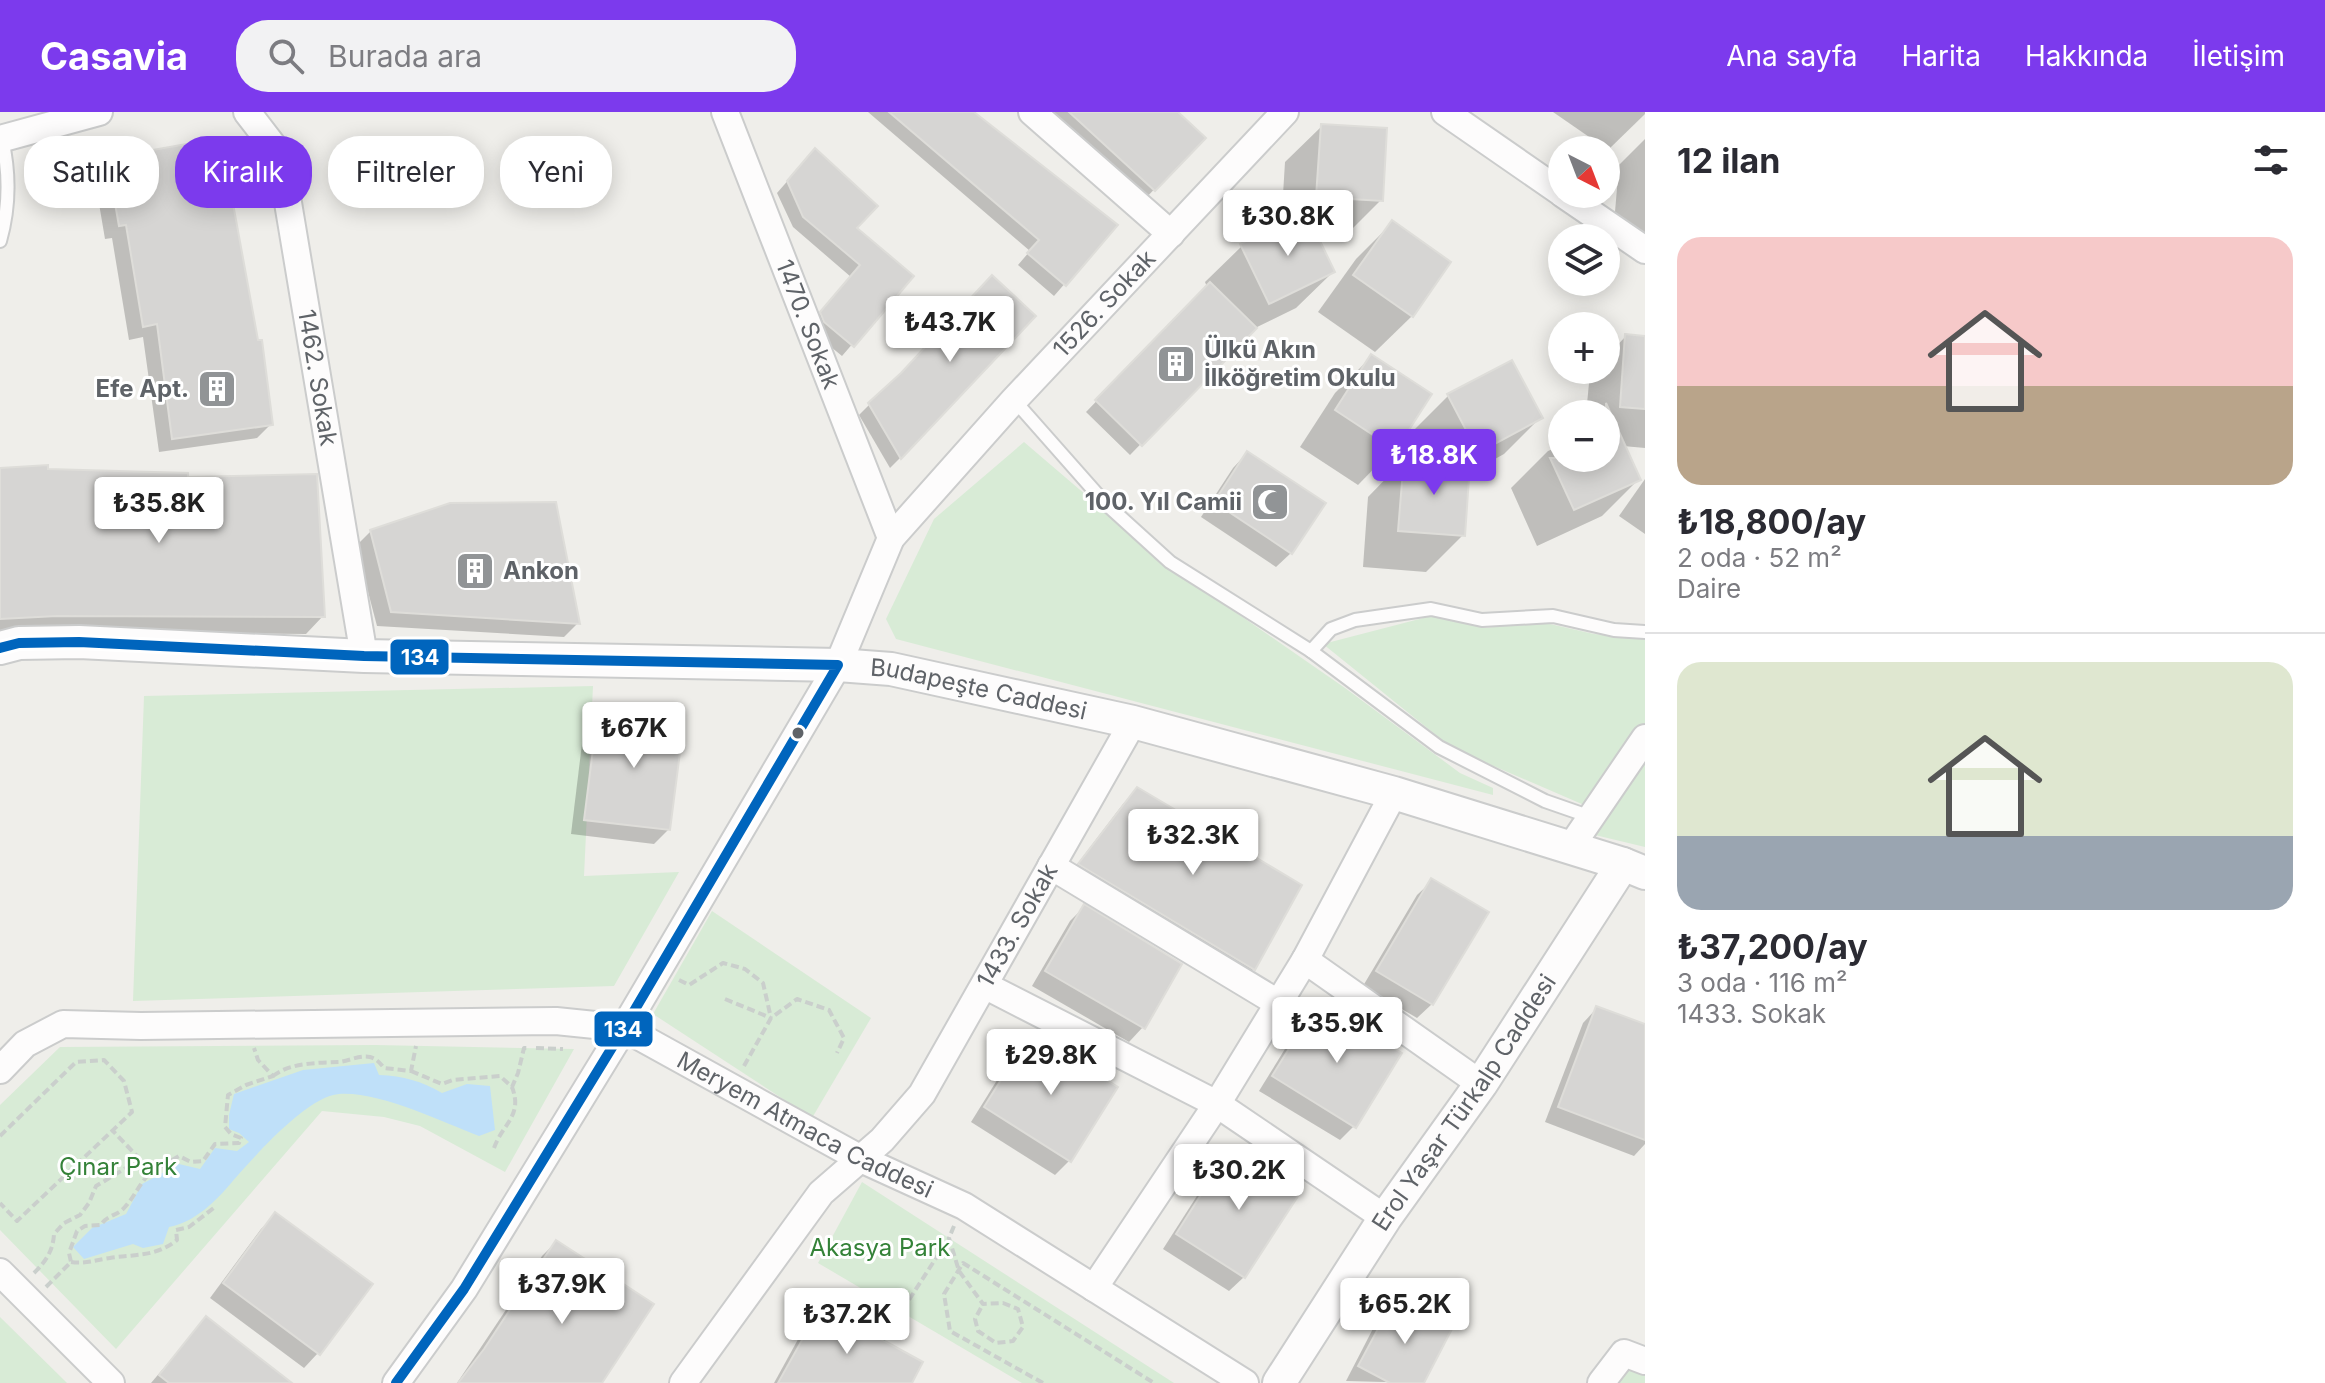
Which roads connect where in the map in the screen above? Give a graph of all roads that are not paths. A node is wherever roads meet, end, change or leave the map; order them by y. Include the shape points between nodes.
1 (99, 112) edge
2 (247, 112) edge
3 (725, 112) edge
4 (1032, 112) edge
5 (1285, 112) edge
6 (1445, 112) edge
7 (1, 139) edge
8 (1548, 184) edge
9 (1584, 208) edge
10 (1171, 234) junction
11 (0, 241) edge
12 (1645, 250) edge
13 (1014, 400) junction
14 (891, 538) junction
15 (1645, 632) edge
16 (0, 648) edge
17 (1311, 651) junction
18 (364, 656) junction
19 (838, 665) junction
20 (1133, 722) junction
21 (1645, 738) edge
22 (1394, 793) junction
23 (1591, 817) junction
24 (1570, 848) junction
25 (1051, 866) junction
26 (1634, 869) edge
27 (1305, 960) junction
28 (986, 986) junction
29 (1278, 1003) junction
30 (624, 1028) junction
31 (0, 1070) edge
32 (1481, 1084) junction
33 (1217, 1104) junction
34 (861, 1159) junction
35 (1385, 1218) junction
36 (15, 1287) edge
37 (1094, 1288) junction
38 (1634, 1357) edge
39 (111, 1383) edge
40 (396, 1383) edge
41 (683, 1383) edge
42 (1245, 1383) edge
43 (1279, 1383) edge
44 (1601, 1383) edge

1 - 7 street
2 - 18 street, 1462. Sokak via 280,155
3 - 14 street, 1470. Sokak
4 - 10 street
5 - 10 street, 1526. Sokak
6 - 8 street
7 - 11 lane via 9,196
9 - 12 street
10 - 13 street, 1526. Sokak
13 - 14 street, 1526. Sokak
13 - 17 lane via 1148,545
14 - 19 street, 1526. Sokak
15 - 17 lane via 1553,616 1482,620 1431,609 1355,620 1331,629
16 - 18 street, Budapeşte Caddesi via 79,642
17 - 23 lane via 1439,747 1545,801
18 - 19 street, Budapeşte Caddesi
19 - 20 street, Budapeşte Caddesi via 891,669
19 - 30 street, 1526. Sokak
20 - 22 street, Budapeşte Caddesi
20 - 25 street, 1433. Sokak
21 - 23 street
22 - 24 street, Budapeşte Caddesi
22 - 27 street
23 - 24 street
24 - 26 street, Budapeşte Caddesi
25 - 28 street, 1433. Sokak
25 - 29 street
26 - 32 street, Erol Yaşar Türkalp Caddesi
27 - 29 street
27 - 32 street
28 - 33 street
28 - 34 street, 1433. Sokak via 922,1094
29 - 33 street
30 - 31 street, Meryem Atmaca Caddesi via 556,1021 63,1024 25,1044
30 - 34 street, Meryem Atmaca Caddesi
30 - 40 street, 1526. Sokak via 464,1289
32 - 35 street, Erol Yaşar Türkalp Caddesi
33 - 35 street
33 - 37 street
34 - 37 street, Meryem Atmaca Caddesi via 964,1206
34 - 41 street, 1433. Sokak via 821,1193
35 - 43 street, Erol Yaşar Türkalp Caddesi
36 - 39 street
37 - 42 street, Meryem Atmaca Caddesi
38 - 44 street

